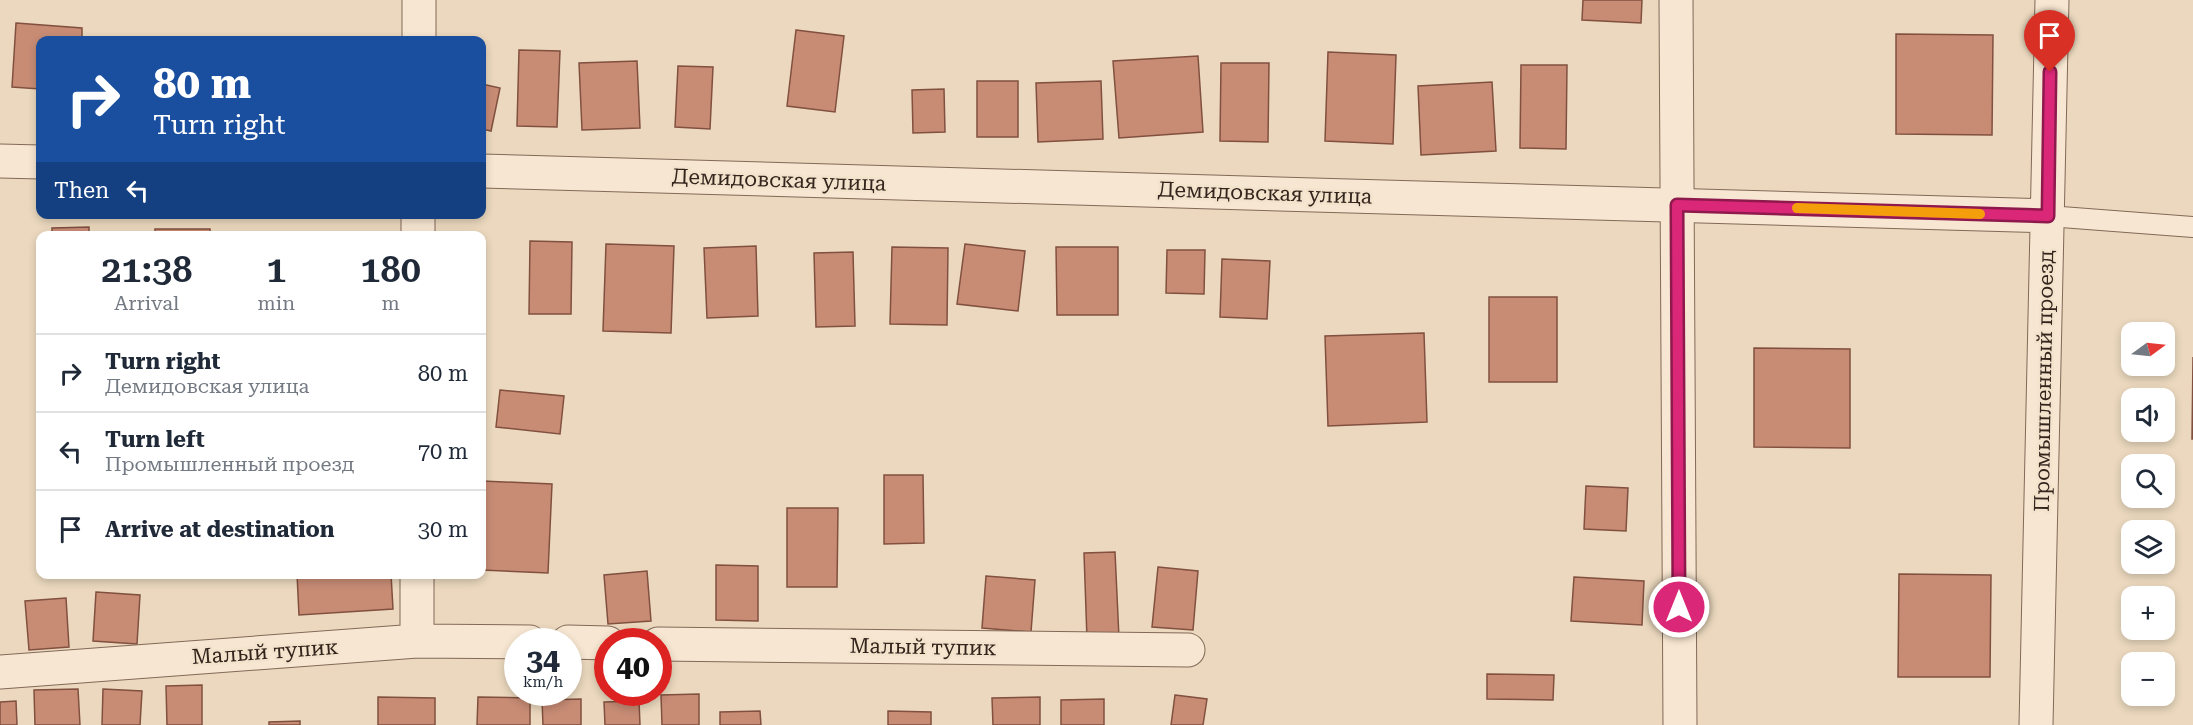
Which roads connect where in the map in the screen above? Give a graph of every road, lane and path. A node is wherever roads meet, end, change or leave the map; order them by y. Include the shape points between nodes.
1 (419, 0) edge
2 (1676, 0) edge
3 (2052, 0) edge
4 (419, 36) edge
5 (0, 161) edge
6 (36, 162) edge
7 (486, 171) edge
8 (1677, 205) junction
9 (2048, 216) junction
10 (2193, 227) edge
11 (417, 579) edge
12 (417, 640) junction
13 (504, 642) edge
14 (672, 644) edge
15 (1188, 650) dead end
16 (0, 672) edge
17 (1680, 725) edge
18 (2036, 725) edge

1 - 4 street
2 - 8 street
3 - 9 street, Промышленный проезд
5 - 6 street
7 - 8 street, Демидовская улица
8 - 9 street, Демидовская улица
8 - 17 street
9 - 10 lane
9 - 18 street, Промышленный проезд
11 - 12 street
12 - 13 street, Малый тупик
12 - 16 street, Малый тупик
14 - 15 street, Малый тупик

